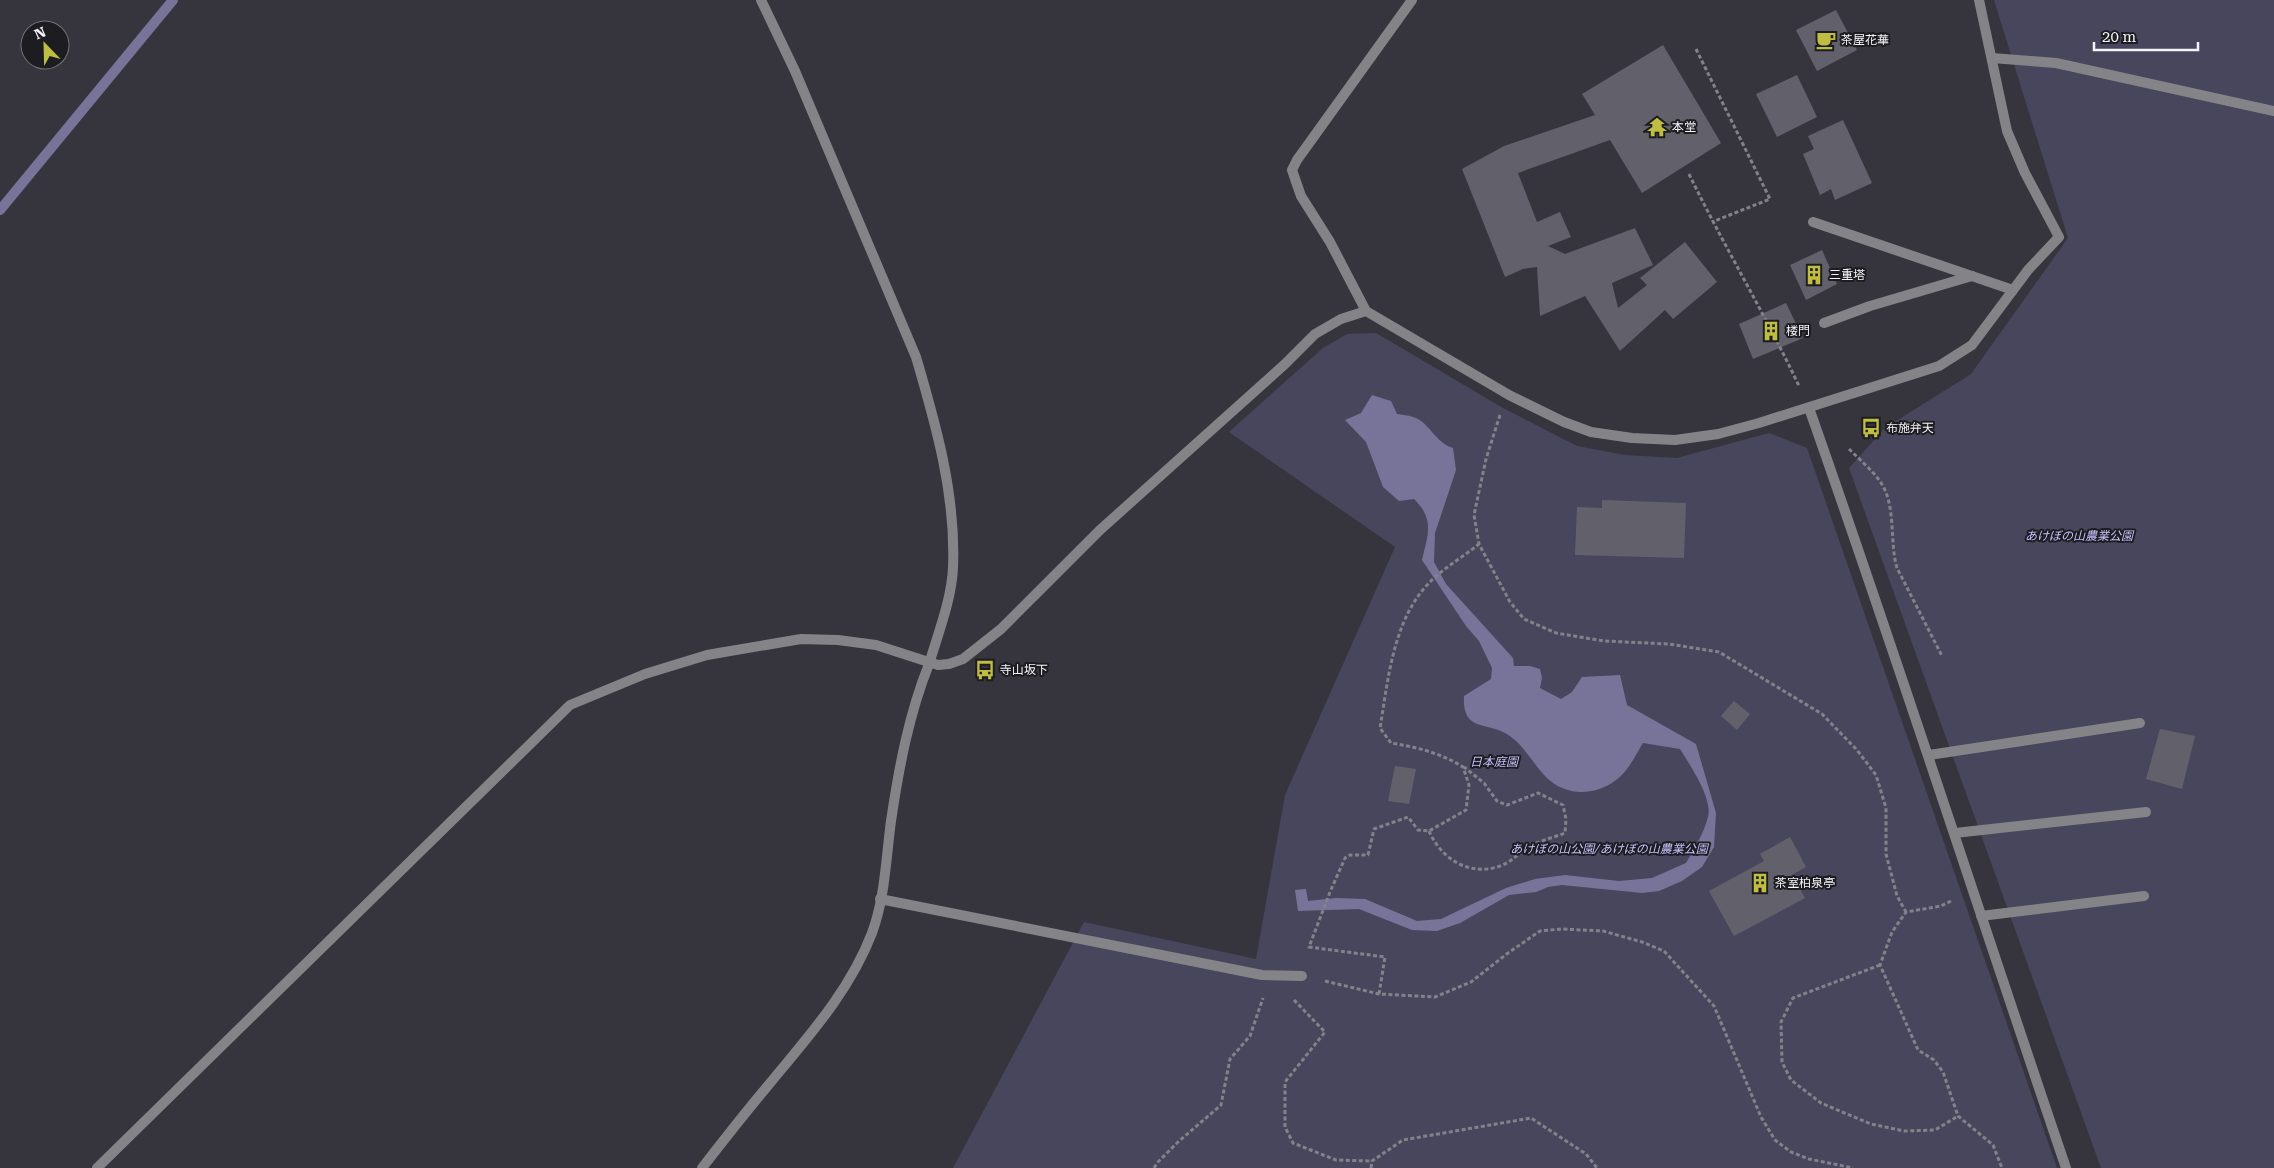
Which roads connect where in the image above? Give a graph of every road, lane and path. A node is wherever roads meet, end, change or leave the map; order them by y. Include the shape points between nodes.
1 (760, 0) edge
2 (1412, 0) edge
3 (1979, 0) edge
4 (1696, 49) dead end
5 (1992, 58) junction
6 (2274, 111) edge
7 (1689, 174) dead end
8 (1712, 222) junction
9 (1812, 222) dead end
10 (1972, 276) junction
11 (2013, 290) junction
12 (1366, 311) junction
13 (1824, 323) dead end
14 (1509, 395) junction
15 (1809, 408) junction
16 (1847, 447) dead end
17 (1479, 544) junction
18 (1942, 656) dead end
19 (929, 664) junction
20 (2140, 723) dead end
21 (1929, 755) junction
22 (1463, 767) junction
23 (2146, 812) dead end
24 (1429, 831) junction
25 (1955, 833) junction
26 (1972, 892) junction
27 (2144, 896) dead end
28 (880, 900) junction
29 (1906, 912) junction
30 (1981, 916) junction
31 (1880, 964) junction
32 (1271, 976) junction
33 (1302, 976) joint
34 (1379, 994) junction
35 (1958, 1116) junction
36 (1372, 1161) junction
37 (97, 1168) edge
38 (702, 1168) edge
39 (1154, 1168) edge
40 (1371, 1168) edge
41 (1597, 1168) edge
42 (1853, 1168) edge
43 (2002, 1168) edge
44 (2066, 1168) edge

1 - 19 street via 795,71 912,347 928,399 952,510 953,568
2 - 12 street via 1292,170 1301,196 1330,242
3 - 5 street
4 - 8 path via 1770,199
5 - 6 street via 2056,63
5 - 11 street via 2007,131 2059,237
7 - 8 path
8 - 15 path
9 - 10 street
10 - 11 street
10 - 13 street
11 - 15 street via 1972,345 1939,366
12 - 14 street
12 - 19 street via 1341,319 1316,334 1100,530 976,652 949,664
14 - 15 street via 1544,414 1591,432 1675,440 1718,434
14 - 17 path via 1486,459 1474,515
15 - 21 street
16 - 18 path via 1880,480 1886,491 1897,568
17 - 22 path via 1429,583 1404,623 1390,668 1380,728 1391,743 1447,757
17 - 29 path via 1510,602 1524,619 1556,633 1584,638 1670,644 1719,652 1822,714 1876,775 1886,808 1886,854 1897,896
19 - 28 street via 904,747
19 - 37 street via 876,645 801,639 707,655 645,674 570,705
20 - 21 street
21 - 25 street
22 - 24 path via 1469,786 1466,810
22 - 24 path via 1484,783 1498,801 1507,805 1538,793 1563,805 1565,833 1527,848 1500,866 1485,869 1463,866 1447,857 1434,843
23 - 25 street
24 - 34 path via 1418,830 1408,817 1374,829 1368,855 1345,858 1310,948 1385,957
25 - 26 street
26 - 29 path via 1942,906
26 - 30 street
27 - 30 street
28 - 32 street
28 - 38 street via 861,957 839,996
29 - 31 path via 1892,932
30 - 44 street
31 - 35 path via 1918,1050 1934,1060 1943,1072
31 - 35 path via 1793,998 1781,1022 1782,1062 1791,1080 1821,1103 1871,1124 1904,1131 1935,1130
32 - 33 street
32 - 36 path via 1325,1032 1285,1082 1285,1127 1293,1143 1336,1160
32 - 39 path via 1250,1036 1230,1059 1221,1105 1178,1142
33 - 34 path
34 - 42 path via 1435,997 1471,982 1540,931 1603,931 1642,942 1664,951 1714,1006 1761,1117 1775,1140 1808,1159
35 - 43 path via 1993,1146
36 - 40 path
36 - 41 path via 1403,1140 1531,1118 1586,1154

